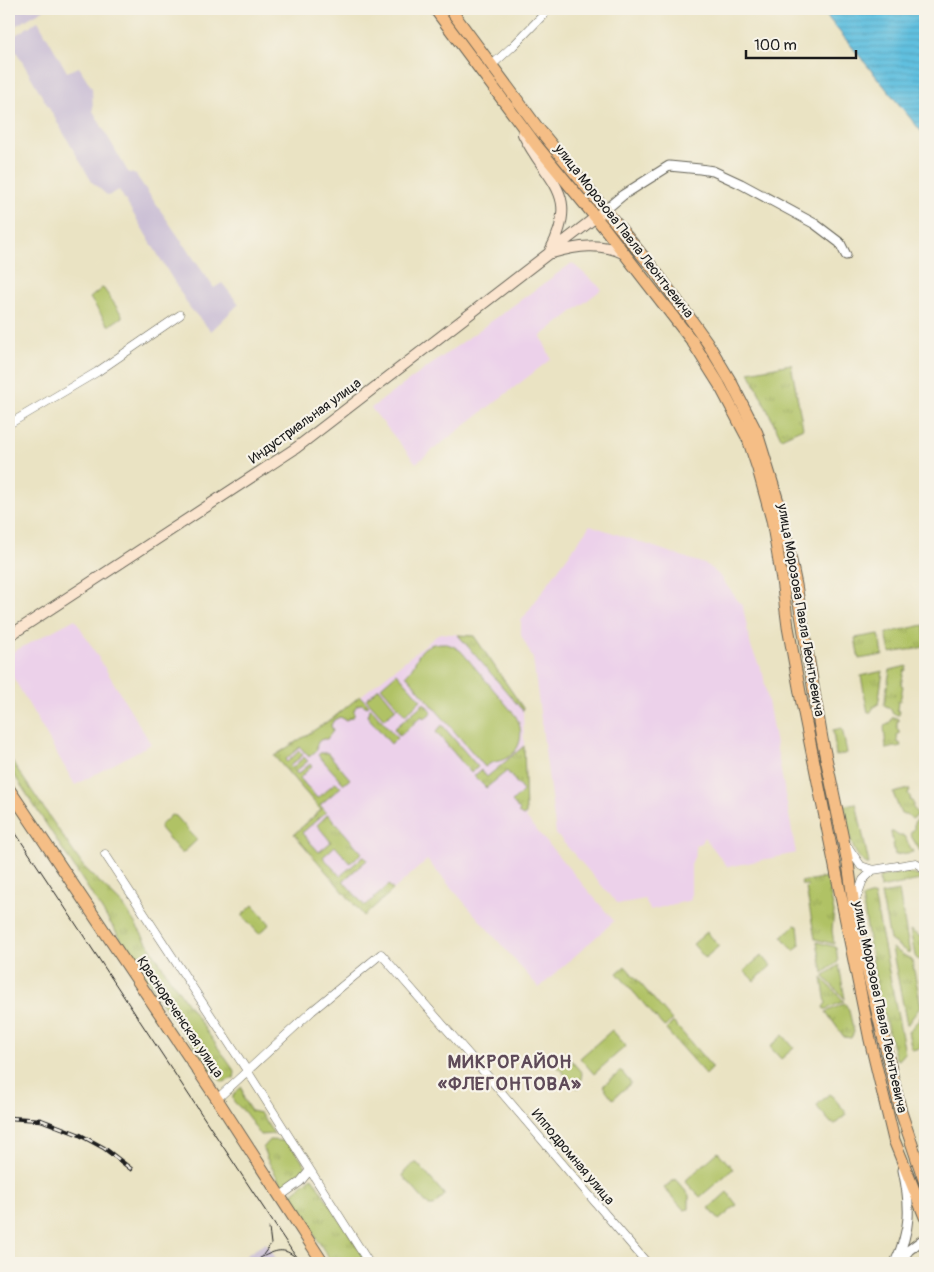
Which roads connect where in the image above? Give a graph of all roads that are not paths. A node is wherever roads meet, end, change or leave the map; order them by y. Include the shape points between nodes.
1 (435, 9) edge
2 (450, 9) edge
3 (549, 9) edge
4 (492, 65) junction
5 (513, 114) junction
6 (600, 214) junction
7 (548, 254) junction
8 (846, 255) dead end
9 (642, 276) junction
10 (180, 315) dead end
11 (9, 424) edge
12 (9, 636) edge
13 (9, 789) edge
14 (842, 837) junction
15 (105, 854) dead end
16 (925, 869) edge
17 (873, 870) junction
18 (854, 906) junction
19 (248, 1072) junction
20 (217, 1099) junction
21 (898, 1151) junction
22 (310, 1170) junction
23 (925, 1184) edge
24 (280, 1197) junction
25 (925, 1217) edge
26 (925, 1238) edge
27 (323, 1263) edge
28 (370, 1263) edge
29 (647, 1263) edge
30 (895, 1263) edge
31 (899, 1263) edge

1 - 5 main road, улица Морозова Павла Леонтьевича
2 - 4 main road, улица Морозова Павла Леонтьевича
3 - 4 street
4 - 6 main road, улица Морозова Павла Леонтьевича
5 - 6 main road, улица Морозова Павла Леонтьевича
5 - 7 main road via 562,200 562,223
6 - 7 main road, Индустриальная улица
6 - 8 street via 669,166 713,171 815,224 840,243
6 - 9 main road, улица Морозова Павла Леонтьевича via 615,241
6 - 14 main road, улица Морозова Павла Леонтьевича via 656,272 707,342 756,433 780,508
7 - 9 main road via 580,247 608,247 624,254
7 - 12 main road, Индустриальная улица via 296,448
9 - 21 main road, улица Морозова Павла Леонтьевича via 692,341 719,384 748,438 758,469 772,520 798,680 851,949
10 - 11 street via 97,372
13 - 20 main road, Краснореченская улица
14 - 17 street via 861,866
14 - 18 main road, улица Морозова Павла Леонтьевича
15 - 19 street
16 - 17 street via 916,863
17 - 18 street via 863,880
18 - 23 main road, улица Морозова Павла Леонтьевича via 901,1112
19 - 20 street
19 - 22 street
19 - 29 street, Ипподромная улица via 312,1011 381,954
20 - 24 main road, Краснореченская улица
21 - 25 main road, улица Морозова Павла Леонтьевича
21 - 30 street via 904,1173 909,1221
22 - 24 street
22 - 28 street
24 - 27 main road, Краснореченская улица
26 - 31 street

